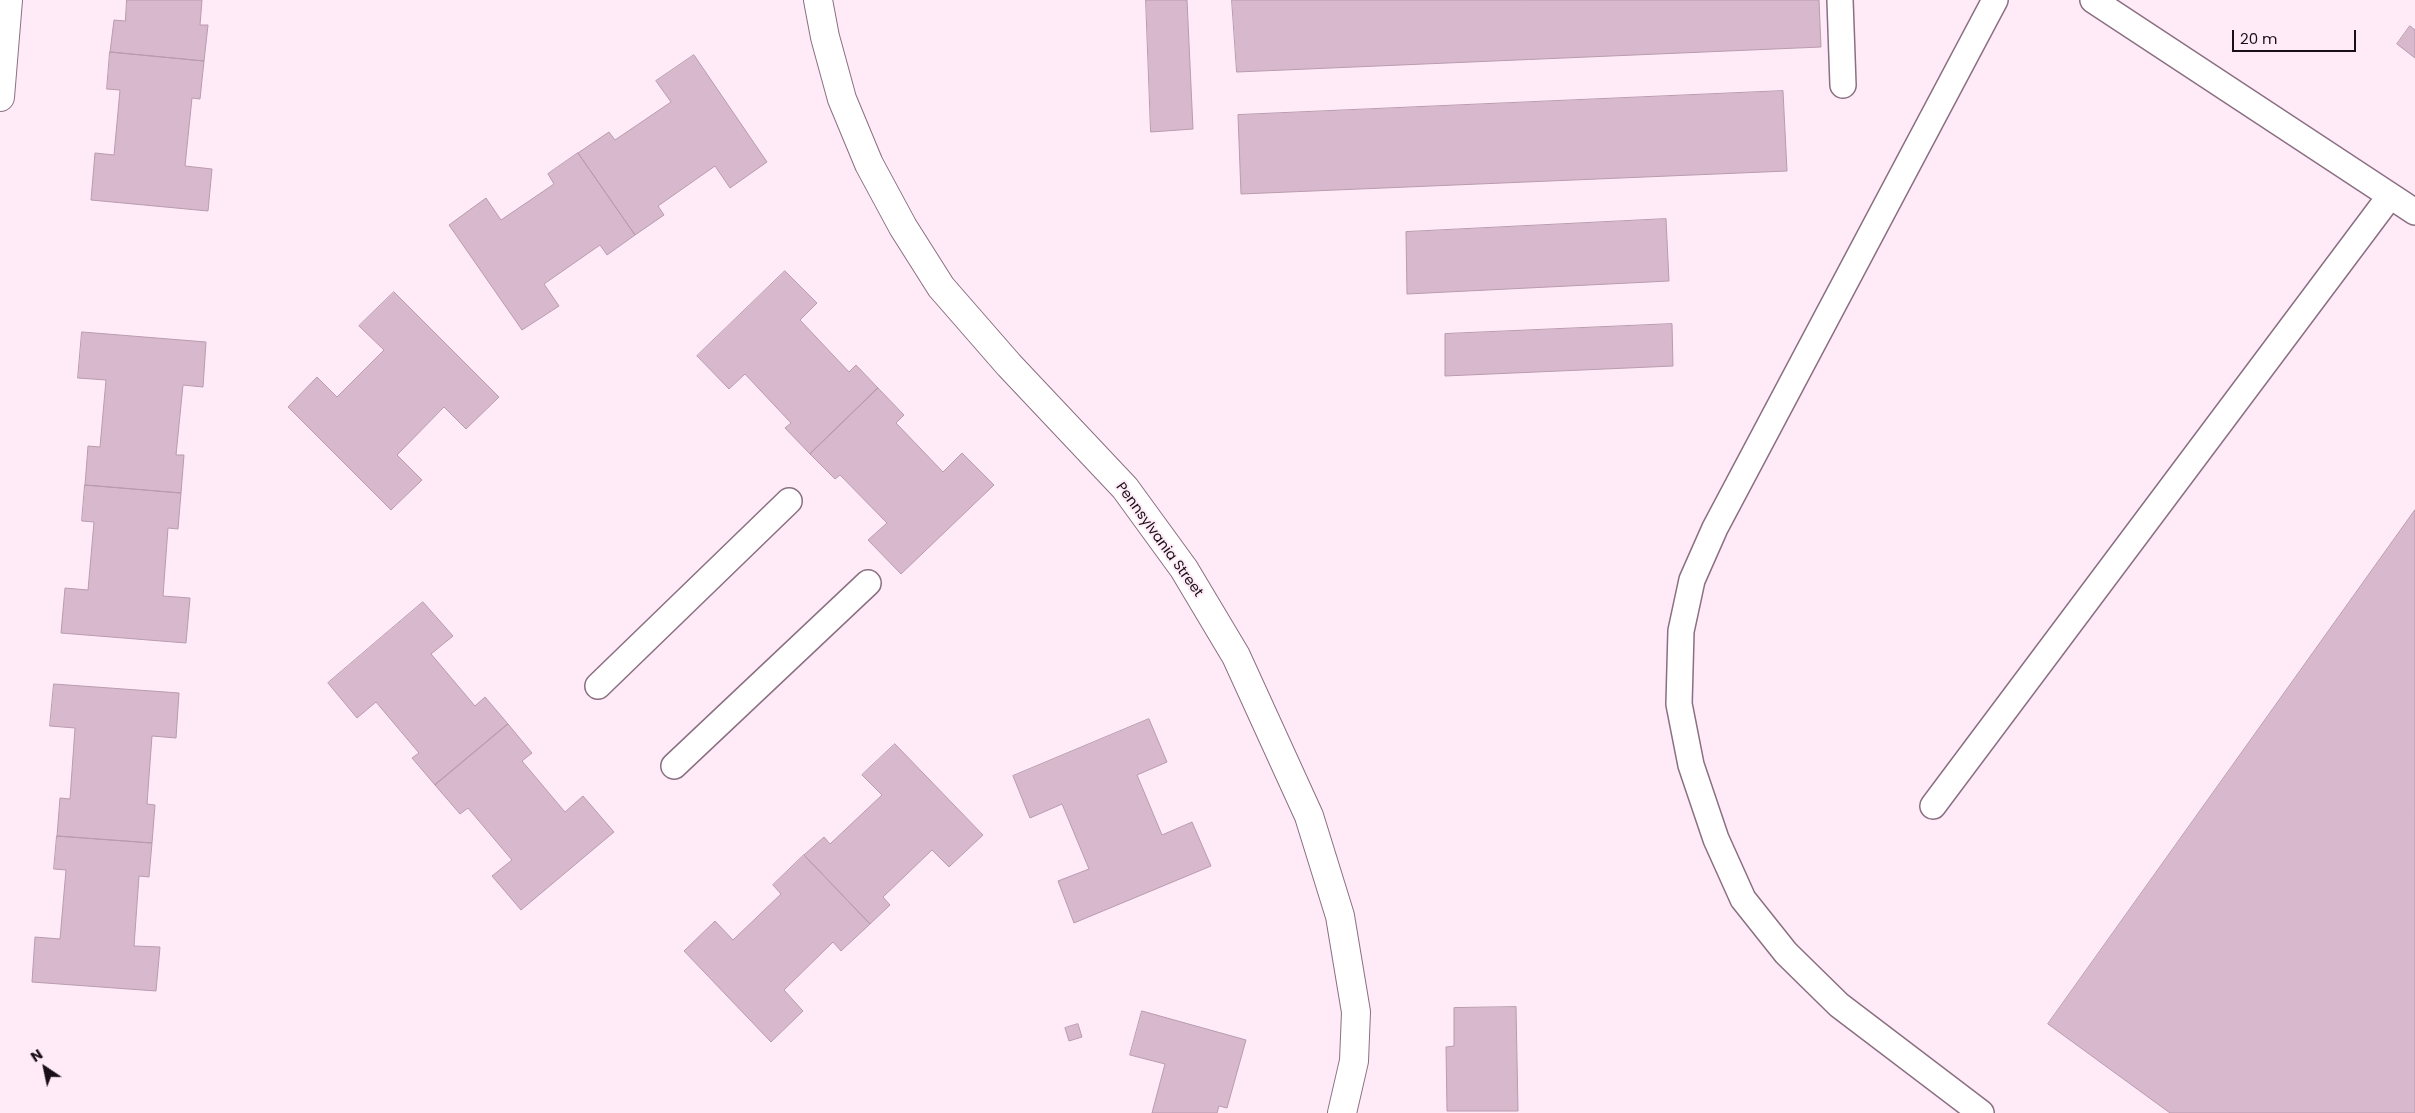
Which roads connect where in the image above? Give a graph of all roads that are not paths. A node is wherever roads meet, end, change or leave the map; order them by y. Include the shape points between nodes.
1 (8, 0) edge
2 (818, 0) edge
3 (1840, 0) edge
4 (1995, 0) edge
5 (2093, 0) edge
6 (1843, 85) dead end
7 (0, 98) edge
8 (2390, 196) junction
9 (2415, 212) edge
10 (789, 501) dead end
11 (868, 583) dead end
12 (598, 686) dead end
13 (674, 766) dead end
14 (1933, 806) dead end
15 (1342, 1113) edge
16 (1981, 1113) edge

1 - 7 street
2 - 15 street, Pennsylvania Street via 842,99 869,164 941,287 1009,365 1125,488 1184,569 1236,656 1309,816 1340,916 1356,1012 1354,1061
3 - 6 lane
4 - 16 lane via 1711,537 1692,580 1681,631 1679,704 1691,766 1716,838 1743,899 1786,953 1839,1005
5 - 8 lane
8 - 9 lane
8 - 14 lane
10 - 12 lane
11 - 13 lane

